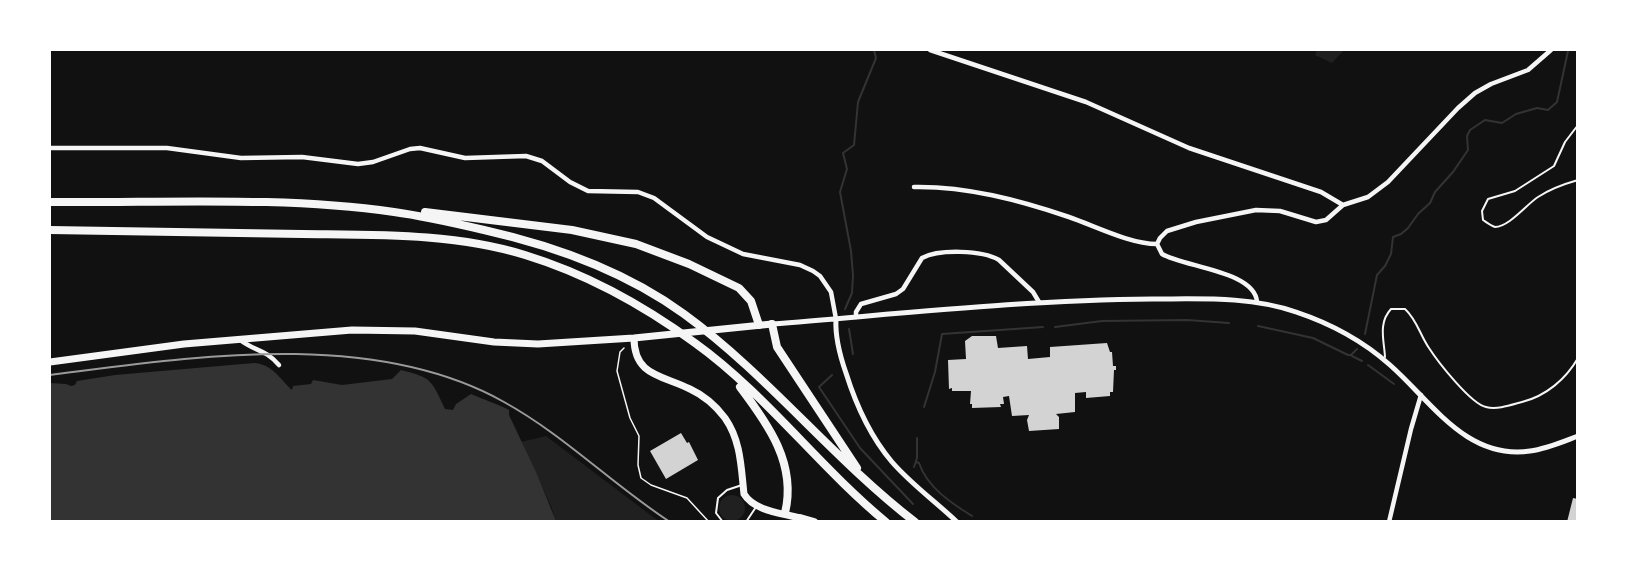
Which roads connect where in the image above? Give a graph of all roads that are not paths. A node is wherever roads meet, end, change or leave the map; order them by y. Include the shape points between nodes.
1 (930, 50) edge
2 (1551, 50) edge
3 (1578, 125) edge
4 (50, 148) edge
5 (1578, 180) edge
6 (914, 187) dead end
7 (50, 201) edge
8 (1343, 205) junction
9 (394, 212) junction
10 (50, 230) edge
11 (1157, 244) junction
12 (1039, 302) junction
13 (1257, 302) junction
14 (856, 317) junction
15 (836, 319) junction
16 (772, 324) junction
17 (759, 325) junction
18 (634, 338) junction
19 (239, 339) junction
20 (1578, 358) edge
21 (1384, 360) junction
22 (50, 362) edge
23 (279, 365) dead end
24 (729, 372) junction
25 (1421, 395) junction
26 (1578, 436) edge
27 (868, 483) junction
28 (743, 485) junction
29 (757, 506) junction
30 (784, 518) edge
31 (799, 520) edge
32 (723, 522) edge
33 (746, 522) edge
34 (814, 522) edge
35 (886, 522) edge
36 (915, 522) edge
37 (957, 522) edge
38 (1389, 522) edge

1 - 8 street via 1086,102 1189,148 1321,192
2 - 8 street via 1528,70 1475,93 1388,182 1368,197
3 - 5 lane via 1554,166 1515,191 1488,199 1482,211 1483,220 1497,227 1537,197
4 - 15 street via 167,148 230,157 286,156 358,164 420,148 465,158 526,156 542,161 588,191 638,192 654,198 698,231 729,248 813,271 831,292
6 - 11 street via 975,191 1139,242
7 - 9 highway via 271,203
8 - 11 street via 1321,222 1272,210 1196,222 1167,231
9 - 17 highway via 430,212 572,230 636,244 739,288 751,301
9 - 27 highway via 536,242 621,276 663,300 739,357
10 - 24 highway via 367,235 455,241 502,249 550,264 626,299 671,327
11 - 13 street via 1167,257 1248,285
12 - 13 street
12 - 14 street
12 - 14 street via 992,256 936,253 922,258 903,289 861,304
13 - 21 street via 1342,331
14 - 15 street
15 - 16 street
15 - 37 street via 843,365 871,432 900,470
16 - 17 main road
16 - 27 highway via 777,347
17 - 18 main road
18 - 19 main road via 520,344 352,330
18 - 28 main road via 636,356 644,367 697,393 726,419 738,446
19 - 22 main road
19 - 23 street via 265,351
20 - 21 lane via 1559,383 1521,402 1487,408 1455,381 1428,347 1411,315 1396,308 1385,315 1382,327
21 - 25 street
24 - 30 highway via 780,449 788,487
24 - 35 highway
25 - 26 street via 1462,435 1484,447 1518,452
25 - 38 street
27 - 36 highway
28 - 29 main road via 747,498
28 - 32 lane via 718,498 716,513
29 - 30 main road
29 - 33 lane
30 - 31 main road
31 - 34 highway

